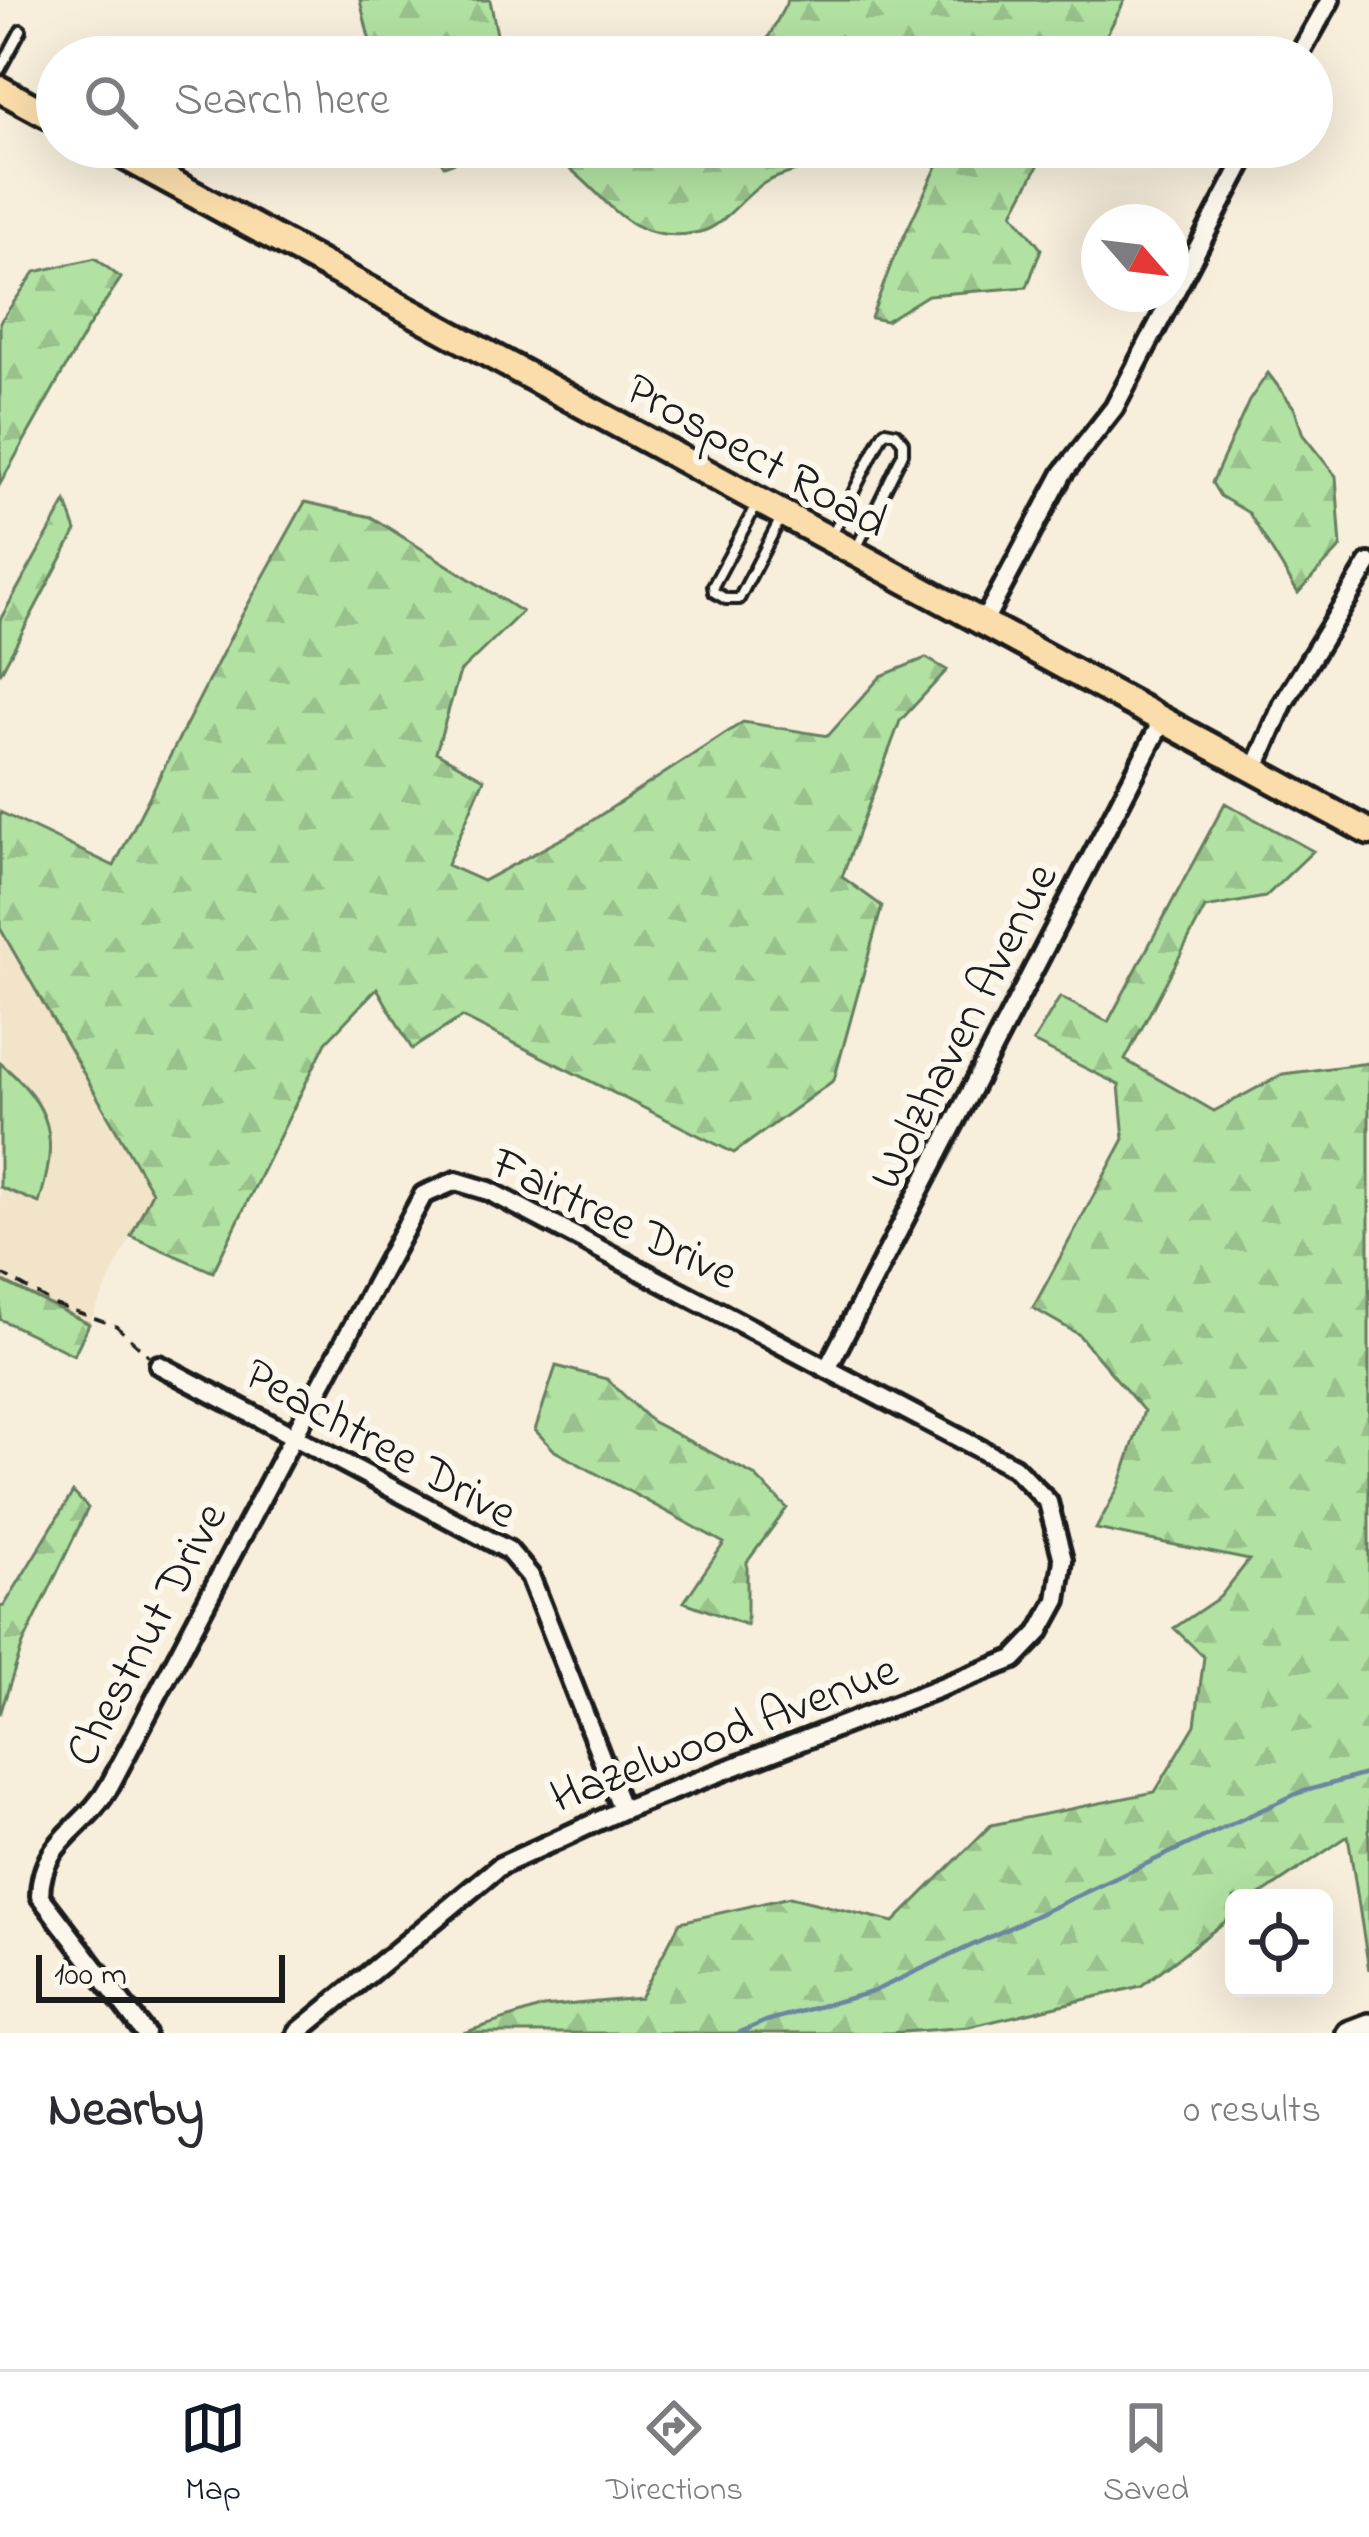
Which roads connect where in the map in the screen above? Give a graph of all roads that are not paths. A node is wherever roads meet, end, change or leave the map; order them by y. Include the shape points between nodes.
1 (1330, 0) edge
2 (20, 30) dead end
3 (1310, 36) edge
4 (0, 69) edge
5 (0, 89) edge
6 (36, 109) edge
7 (145, 168) edge
8 (1240, 168) edge
9 (758, 501) junction
10 (783, 515) junction
11 (830, 540) junction
12 (854, 553) junction
13 (1369, 563) edge
14 (983, 623) junction
15 (1163, 719) junction
16 (1255, 769) junction
17 (1369, 832) edge
18 (159, 1365) road end
19 (828, 1367) junction
20 (292, 1436) junction
21 (1014, 1466) joint
22 (622, 1810) junction
23 (1369, 2025) edge
24 (145, 2033) edge
25 (297, 2033) edge
26 (1348, 2033) edge

1 - 3 street
2 - 4 lane
5 - 6 main road
7 - 9 main road, Prospect Road
8 - 14 street via 1114,409 1063,473
9 - 10 main road, Prospect Road
9 - 10 lane via 713,586 726,599 739,599
10 - 11 main road, Prospect Road
11 - 12 main road, Prospect Road
11 - 12 lane via 881,437 896,433 903,453
12 - 14 main road, Prospect Road
13 - 16 street via 1283,704
14 - 15 main road, Prospect Road
15 - 16 main road, Prospect Road
15 - 19 street, Wolzhaven Avenue
16 - 17 main road, Prospect Road
18 - 20 street, Peachtree Drive
19 - 20 street, Fairtree Drive via 490,1191 456,1181 423,1195
19 - 21 street, Fairtree Drive
20 - 22 street, Peachtree Drive via 508,1550 530,1576
20 - 24 street, Chestnut Drive via 104,1795 48,1854 40,1875 40,1897
21 - 22 street, Hazelwood Avenue via 1048,1502 1063,1560 1057,1600 1014,1659
22 - 25 street, Hazelwood Avenue via 500,1866
23 - 26 street

